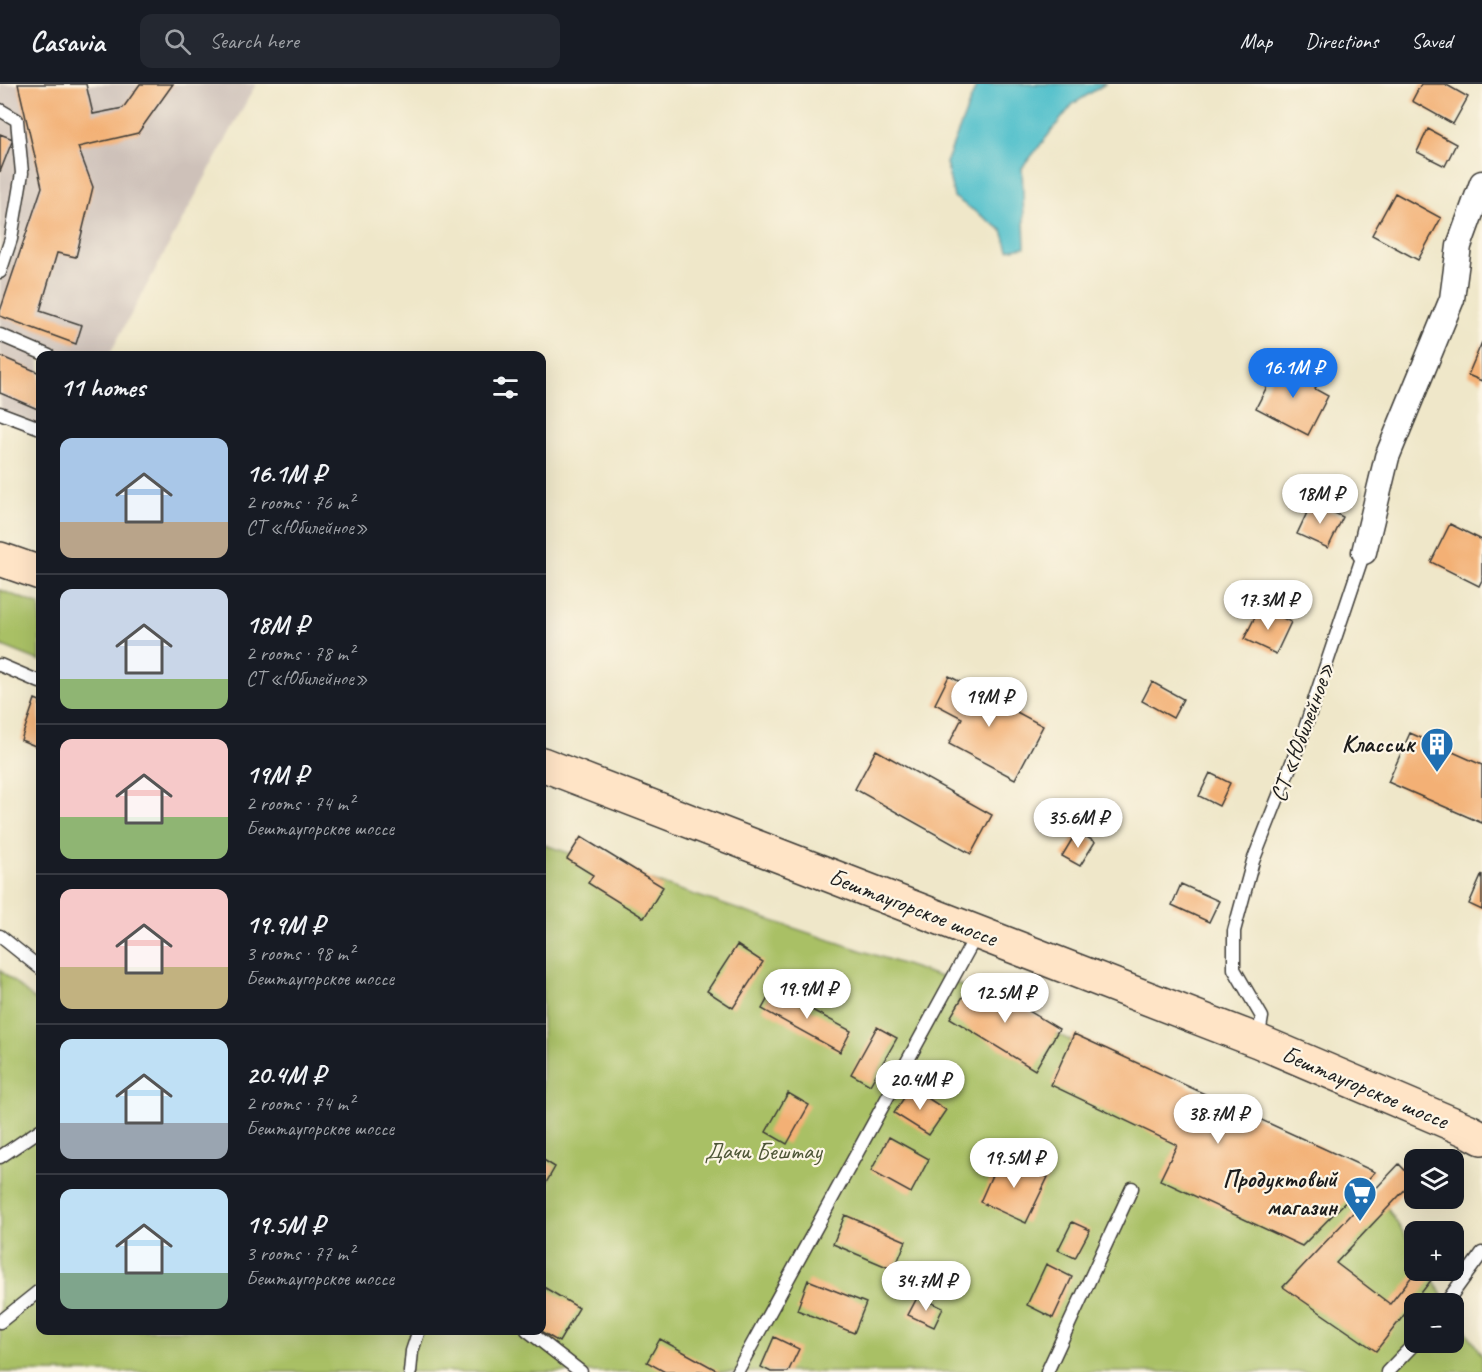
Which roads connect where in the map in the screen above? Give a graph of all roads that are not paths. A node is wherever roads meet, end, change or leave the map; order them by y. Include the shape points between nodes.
1 (0, 110) edge
2 (1482, 183) edge
3 (5, 237) edge
4 (0, 272) edge
5 (0, 334) edge
6 (38, 351) edge
7 (0, 412) edge
8 (36, 426) edge
9 (1364, 552) joint
10 (0, 559) edge
11 (36, 572) edge
12 (0, 665) edge
13 (36, 680) edge
14 (546, 766) edge
15 (978, 933) junction
16 (0, 936) edge
17 (36, 965) edge
18 (1258, 1041) junction
19 (36, 1133) edge
20 (1477, 1134) edge
21 (0, 1157) edge
22 (1132, 1188) dead end
23 (1482, 1253) edge
24 (36, 1293) edge
25 (1453, 1293) edge
26 (0, 1322) edge
27 (417, 1335) edge
28 (533, 1335) edge
29 (1405, 1353) edge
30 (410, 1372) edge
31 (581, 1372) edge
32 (737, 1372) edge
33 (1047, 1372) edge
34 (1387, 1372) edge

1 - 3 lane via 17,120 22,173
2 - 9 street, СТ «Юбилейное» via 1459,246 1452,299 1387,457
3 - 4 lane
5 - 6 lane
7 - 8 lane
9 - 18 lane, СТ «Юбилейное» via 1302,737 1253,861 1234,931 1234,969 1262,1017
10 - 11 main road
12 - 13 lane
14 - 15 main road, Бештаугорское шоссе
15 - 18 main road, Бештаугорское шоссе
15 - 32 lane
16 - 17 lane
18 - 20 main road, Бештаугорское шоссе
19 - 21 lane
22 - 33 lane
23 - 25 lane
24 - 26 lane
27 - 30 lane
28 - 31 lane
29 - 34 lane

